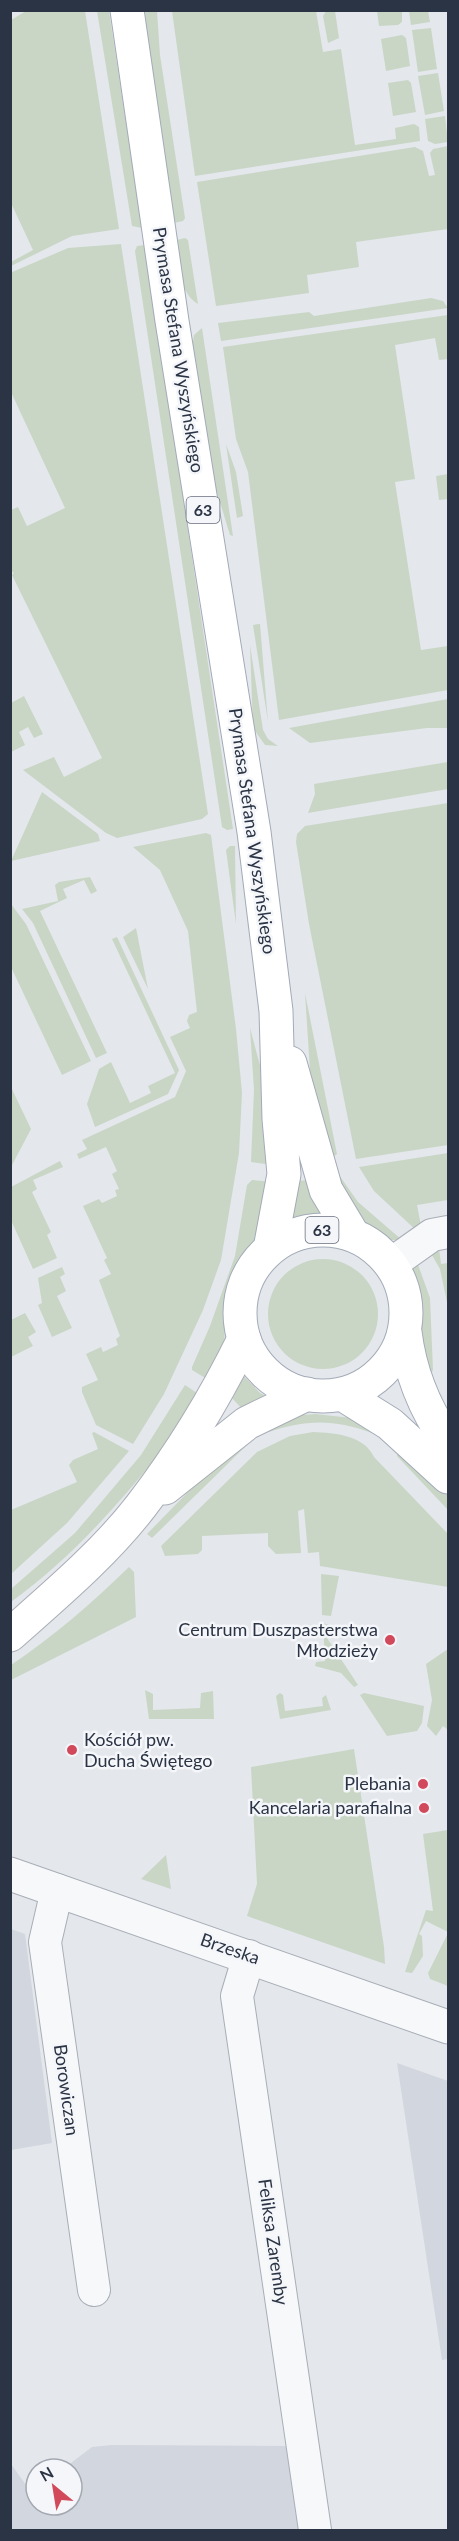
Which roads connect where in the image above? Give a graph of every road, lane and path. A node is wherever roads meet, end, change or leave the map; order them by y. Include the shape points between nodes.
1 (127, 10) edge
2 (276, 1011) junction
3 (448, 1233) edge
4 (353, 1235) junction
5 (270, 1249) junction
6 (391, 1263) junction
7 (405, 1332) junction
8 (244, 1339) junction
9 (307, 1394) junction
10 (342, 1394) junction
11 (448, 1442) edge
12 (448, 1477) edge
13 (140, 1507) junction
14 (10, 1635) edge
15 (10, 1874) edge
16 (57, 1890) junction
17 (249, 1956) junction
18 (448, 2027) edge
19 (94, 2290) dead end
20 (315, 2530) edge

1 - 2 main road, Prymasa Stefana Wyszyńskiego / 63 via 254,832
2 - 4 main road, Prymasa Stefana Wyszyńskiego / 63 via 326,1190
2 - 5 main road, Prymasa Stefana Wyszyńskiego / 63 via 284,1174
3 - 6 street via 432,1235
4 - 5 main road, 63 via 310,1230 288,1237
4 - 6 main road, 63 via 374,1246
5 - 8 main road, 63 via 254,1267 243,1290 240,1314
6 - 7 main road, 63 via 402,1284
7 - 10 main road, 63 via 382,1372 364,1386
7 - 11 main road, 63 via 409,1365 420,1394
8 - 9 main road, 63 via 268,1375
8 - 13 main road via 216,1396
9 - 10 main road, 63
9 - 13 main road via 247,1423
10 - 12 main road via 390,1424
13 - 14 main road via 76,1575
15 - 16 street, Brzeska
16 - 17 street, Brzeska
16 - 19 street, Borowiczan via 45,1942
17 - 18 street, Brzeska
17 - 20 street, Feliksa Zaremby via 237,1996

